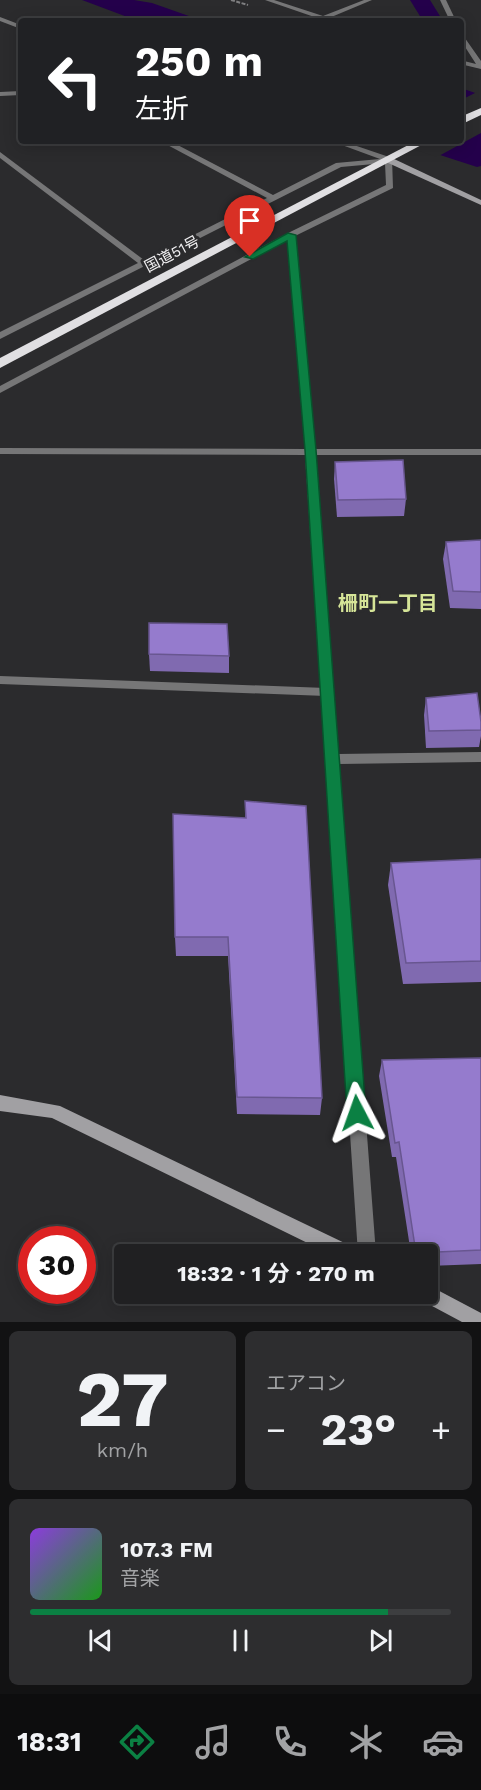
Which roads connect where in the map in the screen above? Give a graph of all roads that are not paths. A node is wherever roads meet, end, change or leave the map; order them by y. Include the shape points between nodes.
1 (268, 0) edge
2 (369, 0) edge
3 (443, 0) edge
4 (324, 18) joint
5 (452, 18) edge
6 (0, 19) edge
7 (18, 26) edge
8 (464, 39) edge
9 (464, 63) edge
10 (481, 67) edge
11 (18, 93) edge
12 (0, 94) edge
13 (481, 111) edge
14 (464, 120) edge
15 (170, 144) edge
16 (344, 144) edge
17 (419, 144) edge
18 (0, 154) edge
19 (389, 160) junction
20 (272, 198) junction
21 (481, 203) edge
22 (291, 235) junction
23 (144, 264) junction
24 (0, 336) edge
25 (0, 364) edge
26 (0, 390) edge
27 (310, 450) junction
28 (0, 451) edge
29 (481, 452) edge
30 (0, 680) edge
31 (326, 692) junction
32 (481, 757) edge
33 (332, 759) junction
34 (0, 1103) edge
35 (328, 1244) edge
36 (366, 1244) edge
37 (438, 1300) edge
38 (480, 1322) edge

1 - 4 street
2 - 4 street
3 - 5 street
6 - 7 street
8 - 10 street
9 - 10 street
11 - 12 street
13 - 14 highway
15 - 20 street
16 - 19 street
17 - 19 highway, 国道51号
18 - 23 street
19 - 20 street via 339,165
19 - 21 street
19 - 22 street via 390,186
19 - 25 highway, 国道51号
20 - 23 street
22 - 26 street
22 - 27 street
23 - 24 street
27 - 28 street
27 - 29 street
27 - 31 street
30 - 31 street
31 - 33 street
32 - 33 street
33 - 36 street
34 - 35 street via 54,1111
37 - 38 street

